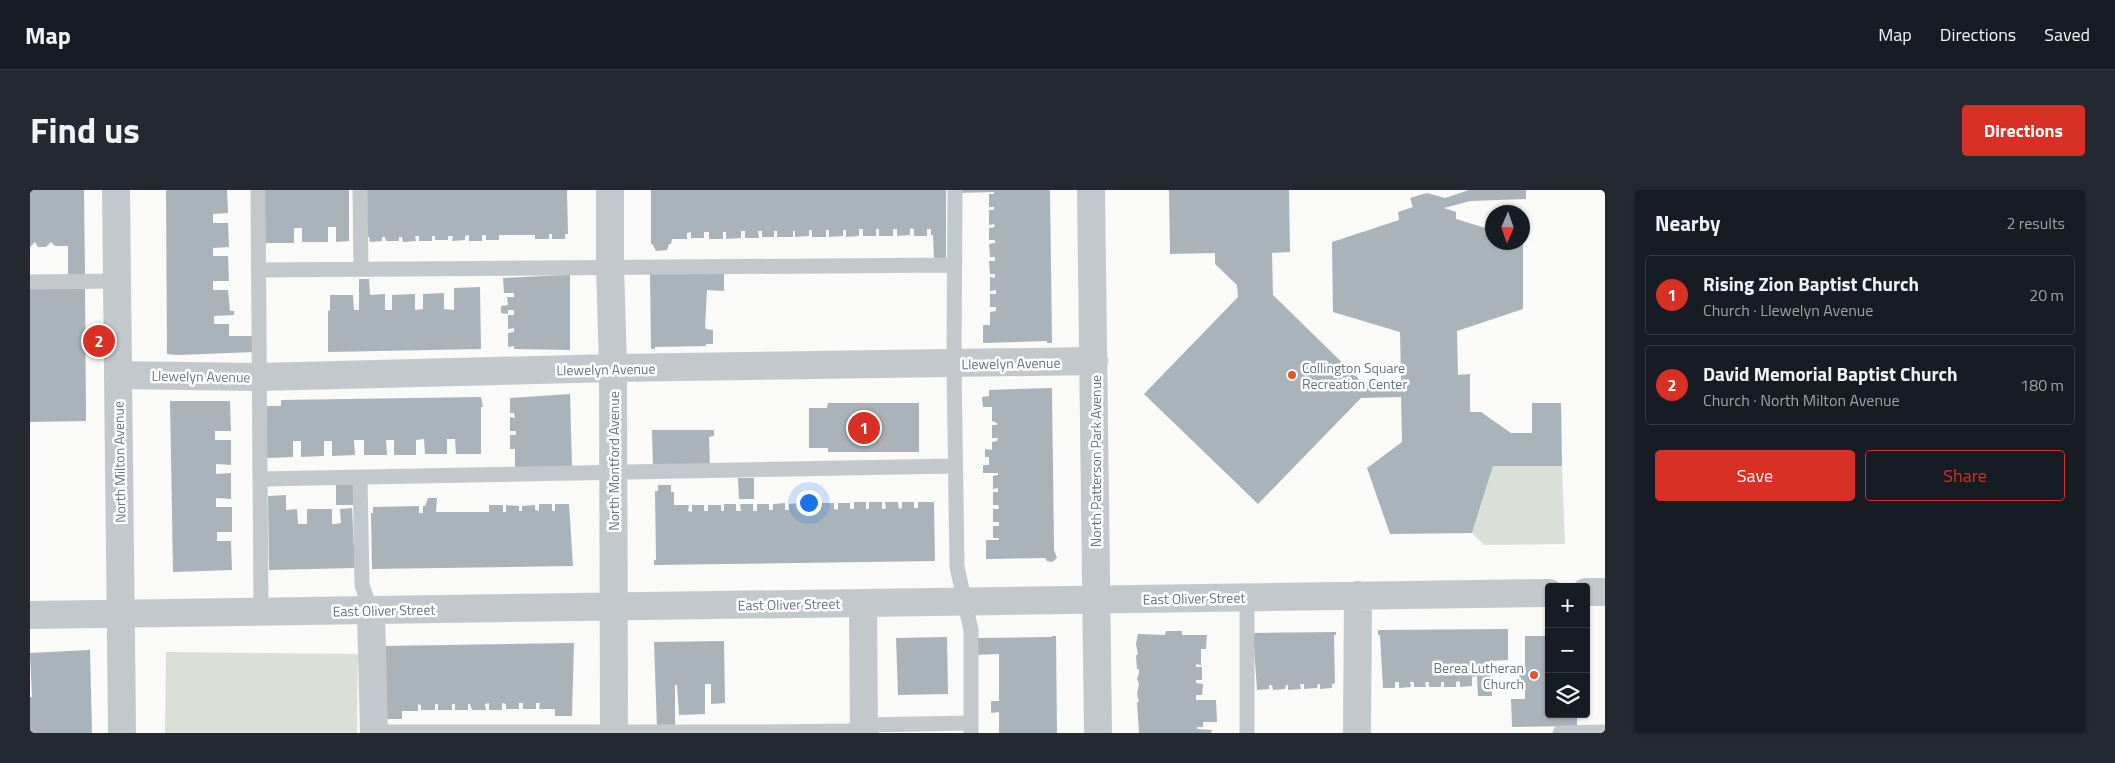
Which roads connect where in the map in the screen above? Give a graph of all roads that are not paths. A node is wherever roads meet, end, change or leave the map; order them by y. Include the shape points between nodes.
1 (116, 190) edge
2 (258, 190) edge
3 (360, 190) edge
4 (610, 190) edge
5 (955, 190) edge
6 (1091, 190) edge
7 (954, 265) junction
8 (610, 266) junction
9 (258, 270) junction
10 (361, 270) junction
11 (117, 281) junction
12 (30, 282) edge
13 (1094, 361) junction
14 (954, 364) junction
15 (613, 368) junction
16 (118, 375) junction
17 (260, 377) junction
18 (955, 466) junction
19 (612, 473) junction
20 (360, 477) junction
21 (261, 479) junction
22 (1545, 592) edge
23 (1590, 592) edge
24 (1605, 592) edge
25 (1358, 595) junction
26 (1246, 597) junction
27 (1096, 599) junction
28 (964, 601) junction
29 (863, 603) junction
30 (613, 606) junction
31 (261, 611) junction
32 (371, 611) junction
33 (120, 613) junction
34 (30, 614) edge
35 (971, 728) edge
36 (864, 729) edge
37 (374, 732) edge
38 (1605, 732) edge
39 (122, 733) edge
40 (475, 733) edge
41 (614, 733) edge
42 (764, 733) edge
43 (1098, 733) edge
44 (1247, 733) edge
45 (1357, 733) edge
46 (1560, 733) edge

1 - 11 street, North Milton Avenue
2 - 9 lane
3 - 10 lane
4 - 8 street, North Montford Avenue
5 - 7 lane
6 - 13 street, North Patterson Park Avenue
7 - 8 lane
7 - 14 lane
8 - 10 lane
8 - 15 street, North Montford Avenue
9 - 10 lane
9 - 17 lane
11 - 12 lane
11 - 16 street, North Milton Avenue
13 - 14 street, Llewelyn Avenue
13 - 27 street, North Patterson Park Avenue
14 - 15 street, Llewelyn Avenue
14 - 18 lane
15 - 17 street, Llewelyn Avenue
15 - 19 street, North Montford Avenue
16 - 17 street, Llewelyn Avenue
16 - 33 street, North Milton Avenue
17 - 21 lane
18 - 19 lane
18 - 28 lane via 956,567
19 - 20 lane
19 - 30 street, North Montford Avenue
20 - 21 lane
20 - 32 lane via 362,585
21 - 31 lane
22 - 25 street, East Oliver Street
23 - 24 street
25 - 26 street, East Oliver Street
25 - 45 street
26 - 27 street, East Oliver Street
26 - 44 lane
27 - 28 street, East Oliver Street
27 - 43 street, North Patterson Park Avenue
28 - 29 street, East Oliver Street
28 - 35 lane via 971,630
29 - 30 street, East Oliver Street
29 - 36 street
30 - 32 street, East Oliver Street
30 - 41 street, North Montford Avenue
31 - 32 street, East Oliver Street
31 - 33 street, East Oliver Street
32 - 37 street
33 - 34 street, East Oliver Street
33 - 39 street, North Milton Avenue
35 - 36 lane
36 - 42 lane
37 - 40 lane
38 - 46 lane
40 - 41 lane
41 - 42 lane

